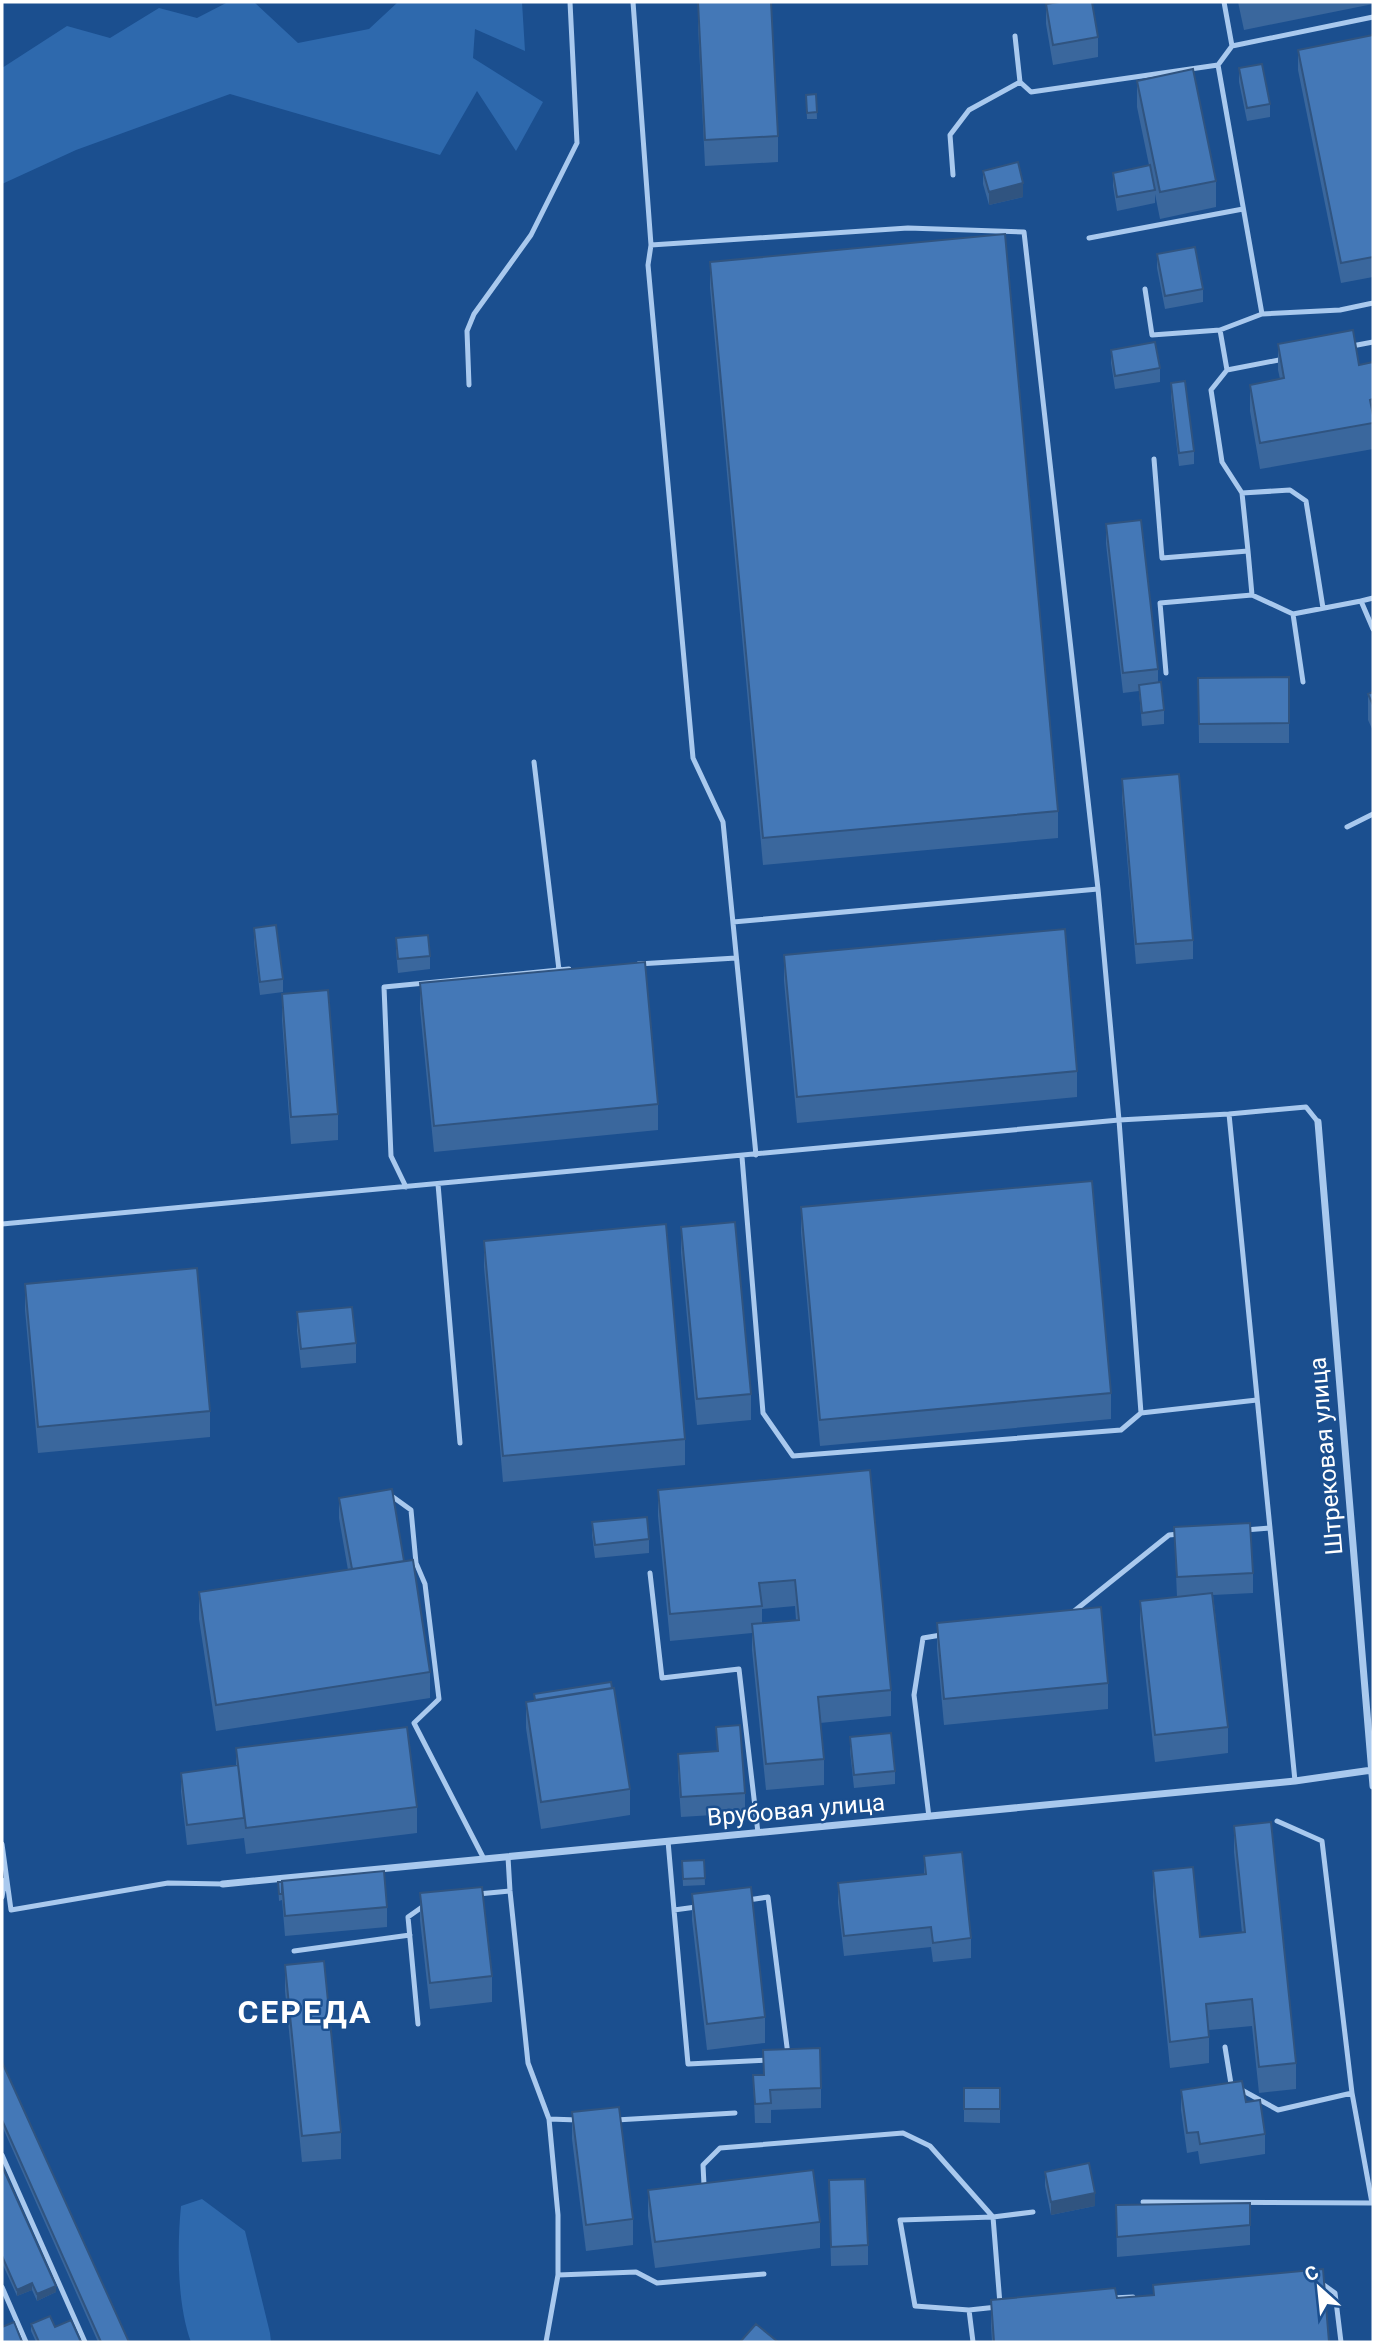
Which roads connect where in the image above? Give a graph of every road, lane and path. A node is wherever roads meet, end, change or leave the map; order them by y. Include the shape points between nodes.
1 (570, 2) edge
2 (633, 2) edge
3 (1224, 2) edge
4 (1373, 17) edge
5 (1015, 36) dead end
6 (1232, 46) junction
7 (1218, 65) junction
8 (1020, 82) junction
9 (953, 175) dead end
10 (1243, 209) junction
11 (1089, 238) dead end
12 (650, 245) junction
13 (1145, 289) dead end
14 (1373, 303) edge
15 (1262, 314) junction
16 (1220, 330) junction
17 (1373, 342) edge
18 (1347, 347) edge
19 (1293, 357) edge
20 (1227, 370) junction
21 (469, 385) dead end
22 (1154, 459) dead end
23 (1242, 493) junction
24 (1248, 551) junction
25 (1252, 595) junction
26 (1373, 598) edge
27 (1361, 601) junction
28 (1323, 608) junction
29 (1293, 614) junction
30 (1373, 629) edge
31 (1166, 673) dead end
32 (1303, 682) dead end
33 (534, 762) dead end
34 (1373, 814) edge
35 (1346, 827) dead end
36 (1098, 888) junction
37 (733, 922) junction
38 (736, 958) junction
39 (627, 965) edge
40 (573, 969) edge
41 (559, 970) junction
42 (1228, 1114) junction
43 (1119, 1120) junction
44 (1318, 1122) joint
45 (756, 1155) junction
46 (742, 1157) junction
47 (438, 1184) junction
48 (406, 1187) junction
49 (2, 1224) edge
50 (1257, 1400) junction
51 (1141, 1413) junction
52 (460, 1443) dead end
53 (380, 1498) edge
54 (1270, 1528) junction
55 (1232, 1530) edge
56 (1182, 1534) edge
57 (650, 1573) dead end
58 (1064, 1620) edge
59 (949, 1634) edge
60 (1372, 1770) edge
61 (1295, 1781) junction
62 (1373, 1786) edge
63 (929, 1817) junction
64 (1277, 1821) dead end
65 (758, 1833) junction
66 (668, 1841) junction
67 (2, 1844) edge
68 (508, 1857) junction
69 (484, 1859) junction
70 (7, 1874) junction
71 (223, 1884) joint
72 (510, 1891) junction
73 (472, 1894) edge
74 (2, 1897) edge
75 (435, 1898) edge
76 (741, 1901) edge
77 (701, 1907) edge
78 (674, 1910) junction
79 (410, 1935) junction
80 (294, 1951) dead end
81 (418, 2024) dead end
82 (1225, 2048) dead end
83 (788, 2059) edge
84 (776, 2060) edge
85 (1352, 2093) junction
86 (735, 2113) dead end
87 (549, 2119) junction
88 (584, 2120) edge
89 (608, 2120) edge
90 (2, 2155) edge
91 (704, 2185) edge
92 (1143, 2202) edge
93 (1373, 2203) edge
94 (1033, 2213) dead end
95 (993, 2217) junction
96 (764, 2274) dead end
97 (558, 2275) junction
98 (1320, 2282) edge
99 (2, 2287) edge
100 (1139, 2296) edge
101 (1111, 2298) edge
102 (1014, 2306) edge
103 (1000, 2307) junction
104 (969, 2310) junction
105 (26, 2342) edge
106 (85, 2342) edge
107 (546, 2342) edge
108 (973, 2342) edge
109 (1341, 2342) edge

1 - 21 lane via 577,143 531,235 474,314 467,331
2 - 12 lane
3 - 6 lane
4 - 6 lane
5 - 8 lane
6 - 7 lane
7 - 8 lane via 1031,92
7 - 10 lane
8 - 9 lane via 962,118 950,135
10 - 11 lane
10 - 15 lane
12 - 36 lane via 908,228 1024,232
12 - 37 lane via 648,265 693,758 723,822
13 - 16 lane via 1152,335
14 - 15 lane via 1340,310
15 - 16 lane
16 - 20 lane
17 - 18 lane
19 - 20 lane
20 - 23 lane via 1211,390 1222,461
22 - 24 lane via 1162,558
23 - 24 lane
23 - 28 lane via 1290,491 1306,501
24 - 25 lane
25 - 29 lane
25 - 31 lane via 1160,603
26 - 27 lane
27 - 28 lane
27 - 30 lane
28 - 29 lane
29 - 32 lane
33 - 41 lane
34 - 35 lane
36 - 37 lane
36 - 43 lane
37 - 38 lane
38 - 39 lane
38 - 45 lane
40 - 41 lane
41 - 48 lane via 384,987 391,1156
42 - 43 lane
42 - 44 lane via 1307,1107
42 - 50 lane
43 - 45 lane
43 - 51 lane
44 - 60 street, Штрековая улица
45 - 46 lane
46 - 47 lane
46 - 51 lane via 764,1413 793,1456 1121,1430
47 - 48 lane
47 - 52 lane
48 - 49 lane
50 - 51 lane
50 - 54 lane
53 - 69 lane via 393,1497 411,1510 416,1563 425,1584 439,1699 414,1723
54 - 55 lane
54 - 61 lane
56 - 58 lane via 1169,1535
57 - 65 lane via 662,1678 739,1669
59 - 63 lane via 923,1637 914,1695
60 - 61 street, Врубовая улица
60 - 62 street, Штрековая улица
61 - 63 street, Врубовая улица
63 - 65 street, Врубовая улица
64 - 85 lane via 1322,1841
65 - 66 street, Врубовая улица
66 - 68 street, Врубовая улица
66 - 78 lane
67 - 70 lane
68 - 69 street, Врубовая улица
68 - 72 lane
69 - 71 street, Врубовая улица
70 - 71 lane via 11,1910 169,1882
70 - 74 lane
72 - 73 lane
72 - 87 lane via 528,2063
75 - 79 lane via 408,1917
76 - 83 lane via 768,1897
77 - 78 lane
78 - 84 lane via 688,2064
79 - 80 lane
79 - 81 lane
82 - 85 lane via 1231,2084 1278,2110
85 - 93 lane
86 - 89 lane
87 - 88 lane
87 - 97 lane
90 - 106 lane
91 - 95 lane via 703,2165 720,2148 903,2133 930,2146
92 - 93 lane
94 - 95 lane
95 - 103 lane
95 - 104 lane via 900,2220 915,2306
96 - 97 lane via 657,2283 636,2272
97 - 107 lane
98 - 109 lane via 1335,2293
99 - 105 lane
100 - 101 lane
102 - 103 lane
103 - 104 lane
104 - 108 lane

